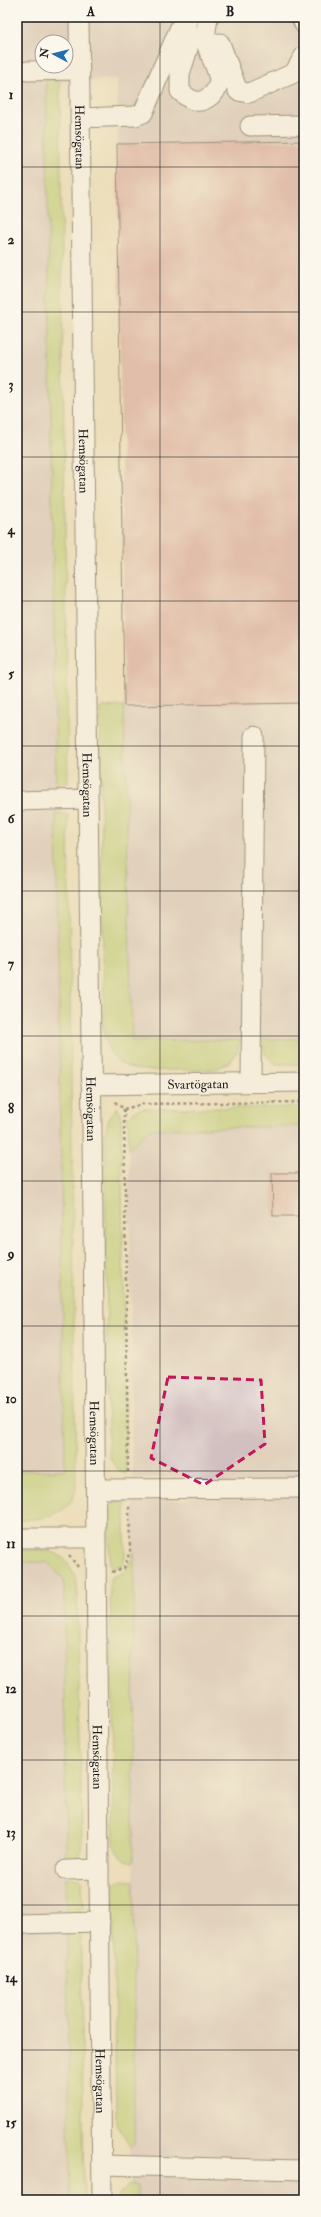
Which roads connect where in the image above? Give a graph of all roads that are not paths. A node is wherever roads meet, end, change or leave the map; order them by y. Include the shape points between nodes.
1 (79, 17) edge
2 (184, 17) edge
3 (187, 17) edge
4 (209, 17) edge
5 (301, 17) edge
6 (304, 24) edge
7 (304, 56) edge
8 (79, 70) junction
9 (27, 71) dead end
10 (80, 118) junction
11 (304, 125) edge
12 (250, 126) dead end
13 (254, 736) dead end
14 (88, 798) junction
15 (17, 801) edge
16 (251, 1082) junction
17 (304, 1082) edge
18 (91, 1085) junction
19 (304, 1488) edge
20 (96, 1489) junction
21 (17, 1538) edge
22 (95, 1538) junction
23 (99, 1869) junction
24 (66, 1870) dead end
25 (100, 1922) junction
26 (17, 1924) edge
27 (102, 2165) junction
28 (304, 2170) edge
29 (102, 2200) edge

1 - 8 street, Hemsögatan
2 - 10 street via 143,113 135,116
3 - 4 street via 188,49 180,74 180,91 188,99 201,101 212,96 219,88 220,81 206,41
4 - 7 street via 238,91 249,92 294,74
5 - 6 street
8 - 9 street
8 - 10 street, Hemsögatan
10 - 14 street, Hemsögatan
11 - 12 street
13 - 16 street
14 - 15 street
14 - 18 street, Hemsögatan
16 - 17 street, Svartögatan
16 - 18 street, Svartögatan
18 - 20 street, Hemsögatan
19 - 20 street
20 - 22 street, Hemsögatan
21 - 22 street
22 - 23 street, Hemsögatan
23 - 24 street
23 - 25 street, Hemsögatan
25 - 26 street
25 - 27 street, Hemsögatan
27 - 28 street
27 - 29 street, Hemsögatan

